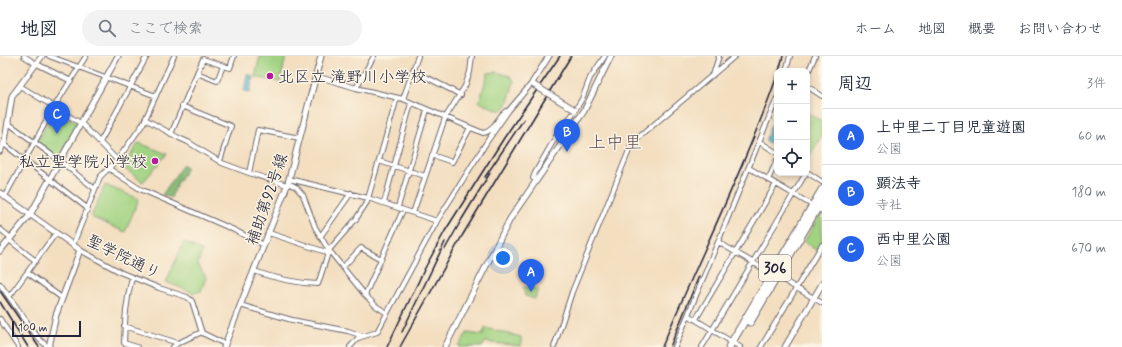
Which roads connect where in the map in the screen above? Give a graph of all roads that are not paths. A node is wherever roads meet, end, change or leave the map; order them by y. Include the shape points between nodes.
1 (24, 56) edge
2 (42, 56) edge
3 (49, 56) edge
4 (86, 56) edge
5 (118, 56) edge
6 (147, 56) edge
7 (174, 56) edge
8 (234, 56) edge
9 (321, 56) edge
10 (372, 56) edge
11 (418, 56) edge
12 (472, 56) edge
13 (549, 56) edge
14 (604, 56) edge
15 (611, 56) edge
16 (719, 56) edge
17 (735, 56) edge
18 (790, 56) edge
19 (815, 56) edge
20 (37, 64) junction
21 (223, 66) junction
22 (79, 68) junction
23 (787, 68) edge
24 (810, 68) edge
25 (412, 72) junction
26 (197, 73) junction
27 (712, 75) junction
28 (316, 76) junction
29 (106, 78) junction
30 (71, 81) junction
31 (533, 84) junction
32 (20, 86) junction
33 (130, 86) junction
34 (356, 88) junction
35 (810, 88) edge
36 (461, 95) junction
37 (156, 96) junction
38 (822, 96) edge
39 (397, 98) junction
40 (403, 100) junction
41 (412, 103) junction
42 (775, 104) edge
43 (182, 106) junction
44 (54, 107) junction
45 (427, 110) junction
46 (509, 110) junction
47 (575, 110) junction
48 (445, 118) junction
49 (145, 119) junction
50 (8, 123) junction
51 (81, 124) junction
52 (470, 128) junction
53 (170, 134) junction
54 (300, 138) junction
55 (34, 142) junction
56 (100, 142) junction
57 (760, 142) junction
58 (4, 144) junction
59 (0, 151) edge
60 (774, 151) edge
61 (432, 155) junction
62 (25, 160) junction
63 (117, 160) junction
64 (60, 161) junction
65 (220, 161) junction
66 (379, 161) junction
67 (394, 166) junction
68 (774, 167) edge
69 (108, 168) junction
70 (749, 168) junction
71 (409, 171) junction
72 (249, 173) junction
73 (810, 175) edge
74 (425, 176) junction
75 (804, 176) edge
76 (50, 180) junction
77 (536, 180) junction
78 (768, 180) junction
79 (288, 182) junction
80 (822, 182) edge
81 (776, 184) junction
82 (95, 189) junction
83 (822, 190) edge
84 (351, 193) junction
85 (2, 194) edge
86 (794, 194) junction
87 (368, 198) junction
88 (822, 200) edge
89 (384, 203) junction
90 (398, 207) junction
91 (87, 208) junction
92 (817, 208) edge
93 (403, 210) junction
94 (413, 213) junction
95 (30, 215) junction
96 (437, 222) junction
97 (0, 229) edge
98 (56, 233) junction
99 (268, 233) junction
100 (320, 236) junction
101 (10, 239) junction
102 (718, 242) junction
103 (73, 245) junction
104 (822, 245) edge
105 (264, 246) junction
106 (80, 250) junction
107 (0, 251) edge
108 (330, 252) junction
109 (735, 252) junction
110 (381, 259) junction
111 (36, 261) junction
112 (753, 263) junction
113 (342, 267) junction
114 (254, 271) junction
115 (28, 272) junction
116 (774, 276) junction
117 (132, 277) junction
118 (0, 284) edge
119 (822, 284) edge
120 (796, 288) junction
121 (365, 295) junction
122 (9, 297) junction
123 (62, 298) junction
124 (813, 299) junction
125 (822, 304) edge
126 (240, 305) junction
127 (387, 313) junction
128 (688, 315) junction
129 (0, 318) edge
130 (696, 319) junction
131 (124, 326) junction
132 (713, 330) junction
133 (202, 332) junction
134 (363, 336) junction
135 (178, 343) junction
136 (17, 346) edge
137 (225, 346) edge
138 (734, 346) edge
139 (48, 347) edge
140 (137, 347) edge
141 (173, 347) edge
142 (350, 347) edge
143 (445, 347) edge
144 (554, 347) edge
145 (675, 347) edge
146 (702, 347) edge
147 (761, 347) edge
148 (785, 347) edge

1 - 20 street
2 - 20 street
3 - 22 street
4 - 22 street
5 - 29 street
6 - 33 street
7 - 37 street
8 - 21 street via 230,68
9 - 28 street, 補助第92号線
10 - 34 street
11 - 25 street
12 - 36 street via 470,72
13 - 31 street
14 - 47 street
15 - 77 street via 584,111
16 - 27 street
17 - 27 street
18 - 23 street
19 - 24 street
20 - 30 street
20 - 32 street
21 - 26 street via 203,59
21 - 26 street via 217,81
22 - 29 street
22 - 30 street
25 - 36 street
25 - 40 street
26 - 43 street
27 - 144 street via 632,143 572,292
28 - 34 street
28 - 54 street, 補助第92号線
29 - 33 street
29 - 51 street
30 - 44 street
31 - 46 street
31 - 47 street, bridge
32 - 44 street
32 - 50 street via 12,96
33 - 37 street
33 - 56 street
34 - 39 street
35 - 38 street
36 - 48 street
37 - 49 street
39 - 40 street
39 - 66 street
40 - 41 street
41 - 45 street
41 - 67 street
42 - 57 street
43 - 53 street
43 - 65 street via 231,126
44 - 51 street
44 - 55 street
45 - 48 street
45 - 71 street
46 - 52 street via 502,114 487,132
46 - 96 street
47 - 77 street via 558,133 535,173 533,178
48 - 52 street
48 - 61 street
49 - 53 street
49 - 63 street
50 - 55 street
50 - 58 street
51 - 56 street
51 - 64 street
52 - 61 street via 452,162
53 - 65 street
54 - 72 street via 258,130
54 - 79 street, 補助第92号線
55 - 62 street
55 - 64 street
56 - 63 street
57 - 60 street
57 - 70 street
58 - 59 street
58 - 62 street
61 - 74 street
62 - 76 street
62 - 85 street
63 - 69 street
64 - 76 street
64 - 82 street
65 - 72 street
66 - 67 street
66 - 87 street
67 - 71 street
67 - 89 street
68 - 78 street
69 - 82 street via 100,177
69 - 105 street via 140,189 236,230
70 - 78 street
70 - 102 street
71 - 74 street
71 - 90 street
72 - 79 street
73 - 80 street
74 - 94 street
75 - 86 street
76 - 91 street
76 - 95 street
77 - 143 street via 500,237
78 - 81 street
79 - 84 street
79 - 99 street, 補助第92号線
79 - 100 street via 303,194
81 - 86 street
81 - 109 street
82 - 91 street
83 - 92 main road, 306
84 - 87 street
84 - 100 street
85 - 95 street, 聖学院通り
86 - 92 street
86 - 112 street
87 - 89 street
87 - 108 street via 356,220
88 - 92 main road, 306
89 - 90 street
90 - 93 street
91 - 103 street
92 - 116 main road, 306
93 - 94 street
93 - 110 street
94 - 96 street
95 - 98 street, 聖学院通り
95 - 101 street
96 - 127 street
97 - 101 street
98 - 103 street, 聖学院通り
98 - 111 street
99 - 105 street, 補助第92号線
99 - 108 street
100 - 108 street
101 - 107 street
101 - 111 street
102 - 109 street
102 - 128 street
103 - 106 street, 聖学院通り
104 - 120 street
105 - 114 street, 補助第92号線
106 - 117 street, 聖学院通り
106 - 123 street
108 - 113 street
108 - 114 street via 318,284 280,280
109 - 112 street
109 - 130 street
110 - 113 street via 361,248
110 - 121 street
111 - 115 street
112 - 116 street
112 - 132 street
113 - 121 street
114 - 126 street, 補助第92号線
115 - 122 street
115 - 123 street
116 - 120 street
116 - 138 main road, 306
117 - 131 street
117 - 133 street, 聖学院通り via 187,297 192,301
118 - 122 street
119 - 124 street
120 - 124 street
120 - 147 street
121 - 127 street
122 - 139 street via 39,339
123 - 139 street
124 - 125 street
124 - 148 street
126 - 134 street
126 - 137 street, 補助第92号線
127 - 134 street via 377,332
128 - 130 street
128 - 145 street
129 - 136 street
130 - 132 street
131 - 135 street
131 - 140 street via 124,343
132 - 138 street
132 - 146 street
133 - 135 street
133 - 137 street
134 - 142 street
135 - 141 street

